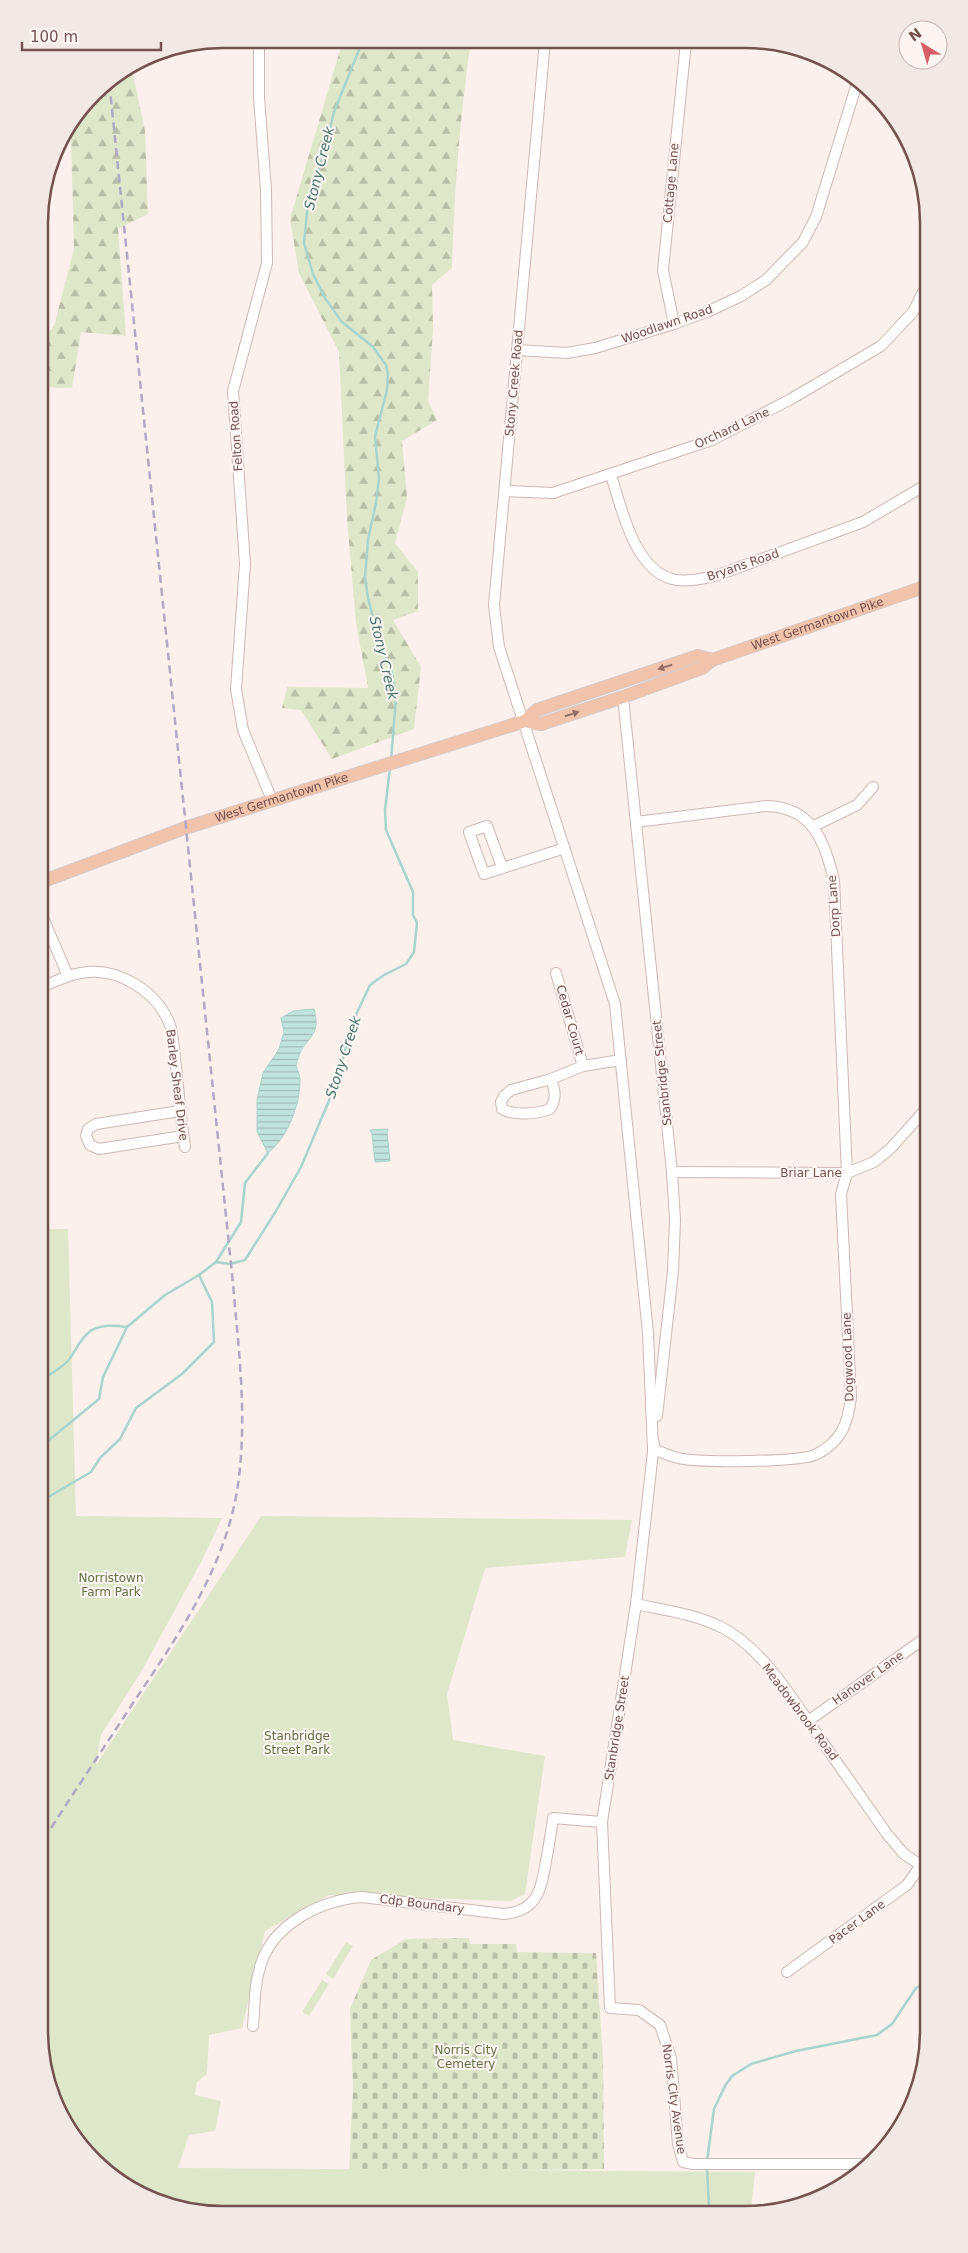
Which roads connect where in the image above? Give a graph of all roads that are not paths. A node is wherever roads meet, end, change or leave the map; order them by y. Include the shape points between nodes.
1 (259, 48) edge
2 (544, 48) edge
3 (685, 48) edge
4 (856, 87) edge
5 (921, 296) edge
6 (674, 324) junction
7 (517, 350) junction
8 (611, 475) junction
9 (921, 488) edge
10 (505, 491) junction
11 (921, 588) edge
12 (712, 660) junction
13 (623, 697) junction
14 (524, 721) junction
15 (873, 787) dead end
16 (272, 800) junction
17 (636, 822) junction
18 (814, 826) junction
19 (566, 848) junction
20 (502, 867) junction
21 (48, 879) edge
22 (48, 929) edge
23 (556, 973) dead end
24 (68, 976) junction
25 (48, 984) edge
26 (621, 1060) junction
27 (583, 1066) junction
28 (550, 1079) junction
29 (180, 1111) junction
30 (921, 1115) edge
31 (672, 1172) junction
32 (847, 1173) junction
33 (653, 1449) junction
34 (636, 1604) junction
35 (920, 1642) edge
36 (808, 1721) junction
37 (602, 1822) junction
38 (920, 1865) edge
39 (920, 1872) edge
40 (787, 1972) dead end
41 (610, 2008) joint
42 (253, 2026) dead end
43 (858, 2164) edge

1 - 16 street, Felton Road via 267,262 234,392 245,564 236,689 242,730
2 - 7 street, Stony Creek Road
3 - 6 street, Cottage Lane via 663,270
4 - 6 street, Woodlawn Road via 816,217 803,242 766,280 741,296
5 - 8 street, Orchard Lane via 913,312 881,346 836,374 712,440
6 - 7 street, Woodlawn Road via 567,353
7 - 10 street, Stony Creek Road
8 - 9 street, Bryans Road via 636,547 657,571 671,579 683,580 718,574 840,531 878,514
8 - 10 street, Orchard Lane via 553,493
10 - 14 street, Stony Creek Road via 494,605 499,647
11 - 12 main road, West Germantown Pike
12 - 13 main road, West Germantown Pike via 702,668
12 -> 14 main road, West Germantown Pike via 698,656 537,710
14 -> 13 main road, West Germantown Pike via 541,724
13 - 17 street, Stanbridge Street
14 - 16 main road, West Germantown Pike
14 - 19 street, Stanbridge Street
15 - 18 street via 857,805
16 - 21 main road, West Germantown Pike
17 - 18 street via 783,806
17 - 31 street, Stanbridge Street
18 - 32 street, Dorp Lane via 822,839 834,880
19 - 20 street
19 - 26 street, Stanbridge Street via 615,1004
20 - 20 street via 484,874 469,832 487,826
22 - 24 street
23 - 27 street, Cedar Court
24 - 25 street, Barley Sheaf Drive
24 - 29 street, Barley Sheaf Drive via 90,972 121,978 143,989 153,999 172,1033
26 - 27 street
26 - 33 street, Stanbridge Street via 648,1334
27 - 28 street
28 - 28 street via 511,1090 504,1096 502,1108 517,1114 550,1109 556,1094
29 - 29 street, Barley Sheaf Drive via 184,1141 99,1149 90,1145 86,1136 88,1128 96,1124
30 - 32 street, Briar Lane via 874,1162
31 - 32 street, Briar Lane
31 - 33 street, Stanbridge Street via 675,1220 673,1271
32 - 33 street, Dogwood Lane via 840,1194 851,1396 848,1420 840,1435 814,1455 799,1459 707,1461 679,1459
33 - 34 street, Stanbridge Street
34 - 36 street, Meadowbrook Road via 704,1620 740,1639 777,1678
34 - 37 street, Stanbridge Street
35 - 36 street, Hanover Lane
36 - 38 street, Meadowbrook Road via 887,1834 904,1854
37 - 41 street, Stanbridge Street
37 - 42 street, Cdp Boundary via 553,1818 541,1888 534,1902 513,1914 362,1897 340,1900 303,1915 275,1940 262,1962 256,1981
39 - 40 street, Pacer Lane via 907,1886
41 - 43 street, Norris City Avenue via 639,2010 660,2025 671,2058 678,2144 683,2162

